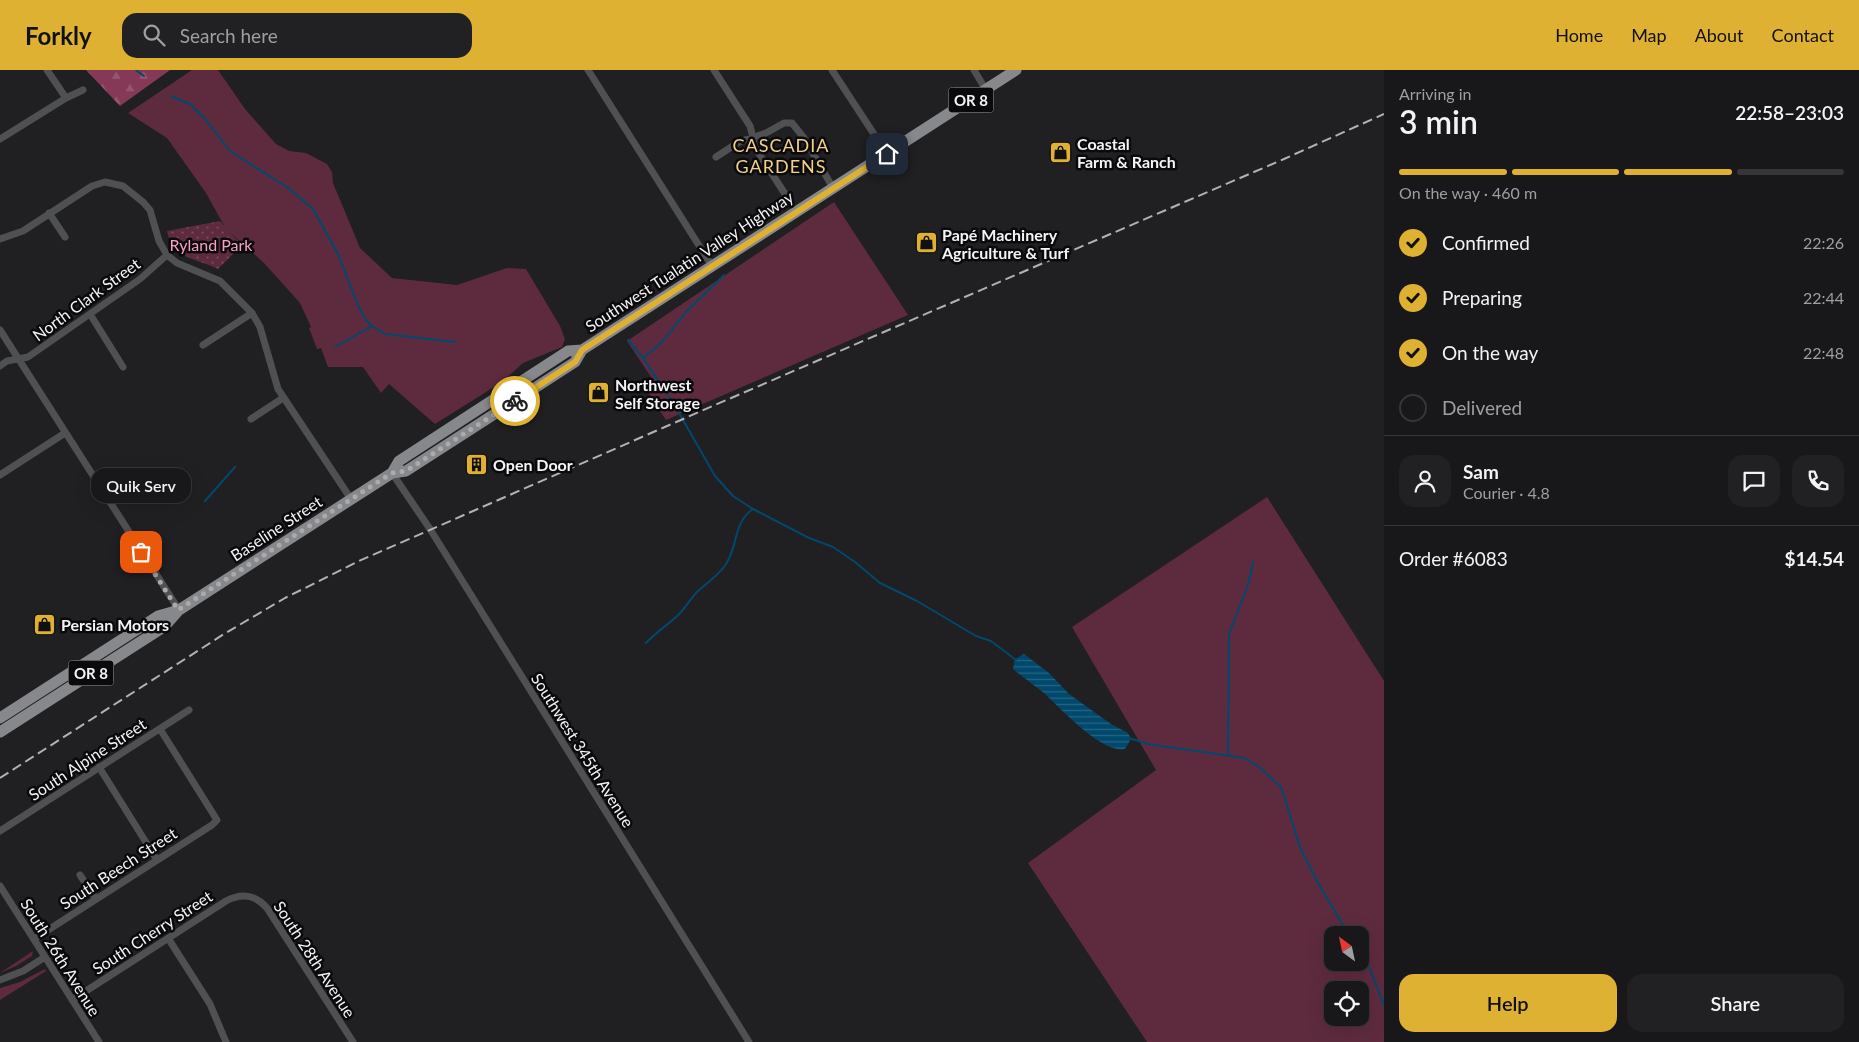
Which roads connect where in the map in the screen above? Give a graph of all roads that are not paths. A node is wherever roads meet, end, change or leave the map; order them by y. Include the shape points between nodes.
1 (47, 70) edge
2 (588, 70) edge
3 (714, 70) edge
4 (832, 70) edge
5 (974, 70) edge
6 (1016, 70) edge
7 (83, 90) dead end
8 (986, 90) junction
9 (66, 98) junction
10 (754, 137) junction
11 (0, 139) edge
12 (887, 154) junction
13 (716, 157) dead end
14 (833, 188) junction
15 (787, 197) dead end
16 (49, 214) junction
17 (65, 237) dead end
18 (0, 240) edge
19 (167, 255) junction
20 (712, 266) junction
21 (252, 313) junction
22 (90, 314) junction
23 (0, 330) edge
24 (203, 346) dead end
25 (582, 350) joint
26 (18, 360) junction
27 (0, 366) edge
28 (123, 367) dead end
29 (283, 398) junction
30 (251, 419) dead end
31 (65, 432) junction
32 (392, 473) junction
33 (0, 475) edge
34 (351, 499) junction
35 (178, 610) junction
36 (189, 710) dead end
37 (0, 718) edge
38 (160, 729) junction
39 (0, 732) edge
40 (99, 767) junction
41 (0, 831) edge
42 (157, 860) junction
43 (80, 875) dead end
44 (0, 886) edge
45 (250, 896) joint
46 (96, 899) junction
47 (168, 938) junction
48 (34, 939) junction
49 (45, 957) junction
50 (0, 980) edge
51 (72, 1000) junction
52 (99, 1042) edge
53 (226, 1042) edge
54 (353, 1042) edge
55 (749, 1042) edge

1 - 9 street
2 - 20 street
3 - 10 street
4 - 12 street
5 - 8 street
6 - 8 highway, Southwest Tualatin Valley Highway / OR 8
7 - 9 street
8 - 12 highway, Southwest Tualatin Valley Highway / OR 8
9 - 11 street
10 - 13 street via 739,142
10 - 14 street via 784,123 792,123
10 - 15 street via 756,149
12 - 14 highway, Southwest Tualatin Valley Highway / OR 8
14 - 20 highway, Southwest Tualatin Valley Highway / OR 8
16 - 17 street
16 - 18 street via 23,231
16 - 19 street via 92,186 106,182 123,186 150,210 158,241
19 - 21 street via 177,263 220,281
19 - 22 street, North Clark Street via 140,279
20 - 25 highway, Southwest Tualatin Valley Highway / OR 8
21 - 24 street
21 - 29 street via 260,327
22 - 26 street, North Clark Street via 28,357
22 - 28 street
23 - 26 street
25 - 32 highway, Baseline Street / OR 8 via 568,351 399,461
26 - 27 street, North Clark Street
26 - 31 street
29 - 30 street
29 - 34 street
31 - 33 street
31 - 35 street
32 - 34 highway, Baseline Street / OR 8
32 - 55 street, Southwest 345th Avenue
34 - 35 highway, Baseline Street / OR 8
35 - 37 highway, Baseline Street / OR 8 via 158,616
35 - 39 highway, Baseline Street / OR 8 via 165,626
36 - 38 street, South Alpine Street
38 - 40 street, South Alpine Street
38 - 42 street, South Beech Street via 217,820
40 - 41 street, South Alpine Street
40 - 42 street
42 - 46 street, South Beech Street
43 - 46 street
44 - 48 street, South 26th Avenue
45 - 47 street, South Cherry Street via 226,901
45 - 54 street, South 28th Avenue via 267,908
46 - 48 street, South Beech Street
47 - 51 street, South Cherry Street
47 - 53 street via 210,1004
48 - 49 street, South 26th Avenue
49 - 50 street
49 - 51 street, South 26th Avenue
51 - 52 street, South 26th Avenue

